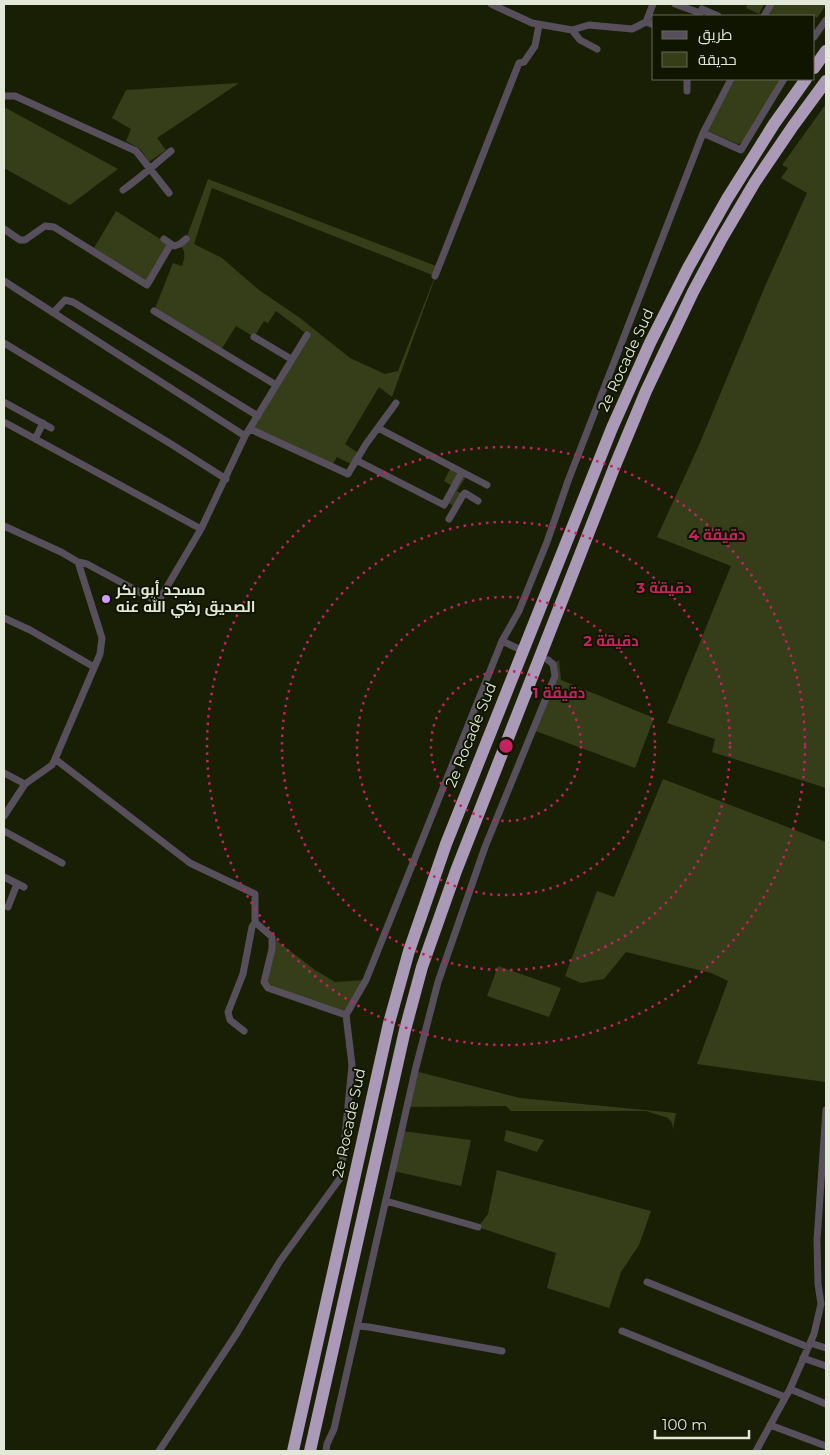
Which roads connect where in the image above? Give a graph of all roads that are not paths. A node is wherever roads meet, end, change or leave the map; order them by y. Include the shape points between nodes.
1 (491, 4) edge
2 (654, 4) edge
3 (675, 4) edge
4 (771, 4) edge
5 (701, 11) edge
6 (715, 15) edge
7 (765, 15) edge
8 (826, 20) edge
9 (650, 23) edge
10 (539, 25) junction
11 (572, 30) junction
12 (815, 36) edge
13 (597, 49) dead end
14 (826, 51) edge
15 (815, 67) edge
16 (687, 80) edge
17 (730, 80) edge
18 (783, 80) edge
19 (805, 80) edge
20 (826, 81) edge
21 (687, 91) dead end
22 (4, 96) edge
23 (703, 133) junction
24 (171, 151) dead end
25 (149, 168) junction
26 (123, 190) dead end
27 (169, 193) dead end
28 (4, 230) edge
29 (164, 239) dead end
30 (186, 239) dead end
31 (171, 244) junction
32 (435, 276) dead end
33 (4, 281) edge
34 (154, 311) dead end
35 (53, 313) junction
36 (307, 335) dead end
37 (254, 337) dead end
38 (4, 343) edge
39 (292, 359) junction
40 (276, 385) junction
41 (4, 402) edge
42 (396, 403) dead end
43 (258, 416) junction
44 (4, 422) edge
45 (43, 424) junction
46 (51, 428) dead end
47 (250, 428) junction
48 (378, 428) junction
49 (245, 436) junction
50 (35, 439) junction
51 (356, 460) junction
52 (462, 472) junction
53 (226, 479) junction
54 (487, 485) dead end
55 (478, 501) dead end
56 (446, 502) junction
57 (456, 507) junction
58 (449, 519) dead end
59 (4, 526) edge
60 (201, 529) junction
61 (78, 562) junction
62 (4, 618) edge
63 (502, 641) junction
64 (517, 648) dead end
65 (548, 660) dead end
66 (94, 667) junction
67 (55, 759) junction
68 (4, 773) edge
69 (25, 784) junction
70 (4, 816) edge
71 (4, 831) edge
72 (62, 863) dead end
73 (4, 877) edge
74 (8, 907) dead end
75 (255, 922) junction
76 (346, 1015) junction
77 (244, 1031) dead end
78 (826, 1110) edge
79 (825, 1153) edge
80 (824, 1177) edge
81 (386, 1201) junction
82 (823, 1205) edge
83 (478, 1227) dead end
84 (646, 1282) dead end
85 (358, 1326) junction
86 (622, 1332) dead end
87 (809, 1345) junction
88 (826, 1348) edge
89 (502, 1351) dead end
90 (803, 1358) junction
91 (826, 1366) edge
92 (790, 1389) junction
93 (786, 1397) junction
94 (826, 1404) edge
95 (770, 1426) junction
96 (826, 1446) edge
97 (159, 1451) edge
98 (293, 1451) edge
99 (310, 1451) edge
100 (326, 1451) edge
101 (756, 1451) edge

1 - 10 street
2 - 9 street
3 - 5 street
4 - 7 street
5 - 6 street
8 - 12 street
9 - 11 street via 632,29 588,25
10 - 11 street
10 - 32 street via 535,46 520,63
11 - 13 street via 580,40
14 - 15 highway
16 - 21 street
17 - 23 street
18 - 23 street via 741,150
19 - 98 highway, 2e Rocade Sud via 727,199 650,343 608,437 446,844 409,951 389,1023
20 - 99 highway, 2e Rocade Sud via 755,182 668,343 614,468 456,871 422,967 405,1030
22 - 25 street via 15,96 136,151
23 - 63 street via 547,542
24 - 25 street
25 - 26 street
25 - 27 street
28 - 31 street via 25,240 45,226 54,227 147,285
29 - 31 street
30 - 31 street via 174,246
33 - 35 street
34 - 40 street
35 - 43 street via 65,300 73,302
35 - 49 street
36 - 39 street
37 - 39 street
38 - 53 street
39 - 40 street
40 - 43 street
41 - 45 street
42 - 48 street
43 - 47 street
44 - 50 street
45 - 46 street
45 - 50 street
47 - 49 street
47 - 51 street via 348,474
48 - 51 street
48 - 52 street
49 - 53 street
50 - 60 street
51 - 56 street via 444,505
52 - 54 street
52 - 56 street
53 - 60 street
55 - 57 street via 465,493
56 - 57 street
57 - 58 street
59 - 61 street
60 - 61 street via 158,602
61 - 66 street via 102,638
62 - 66 street
63 - 64 street
63 - 76 street via 366,980
65 - 81 street via 553,664 556,676 485,847 438,982
66 - 67 street
67 - 69 street via 52,765
67 - 75 street via 190,863 255,894
68 - 69 street
69 - 70 street
71 - 72 street
73 - 74 street via 20,885
75 - 76 street via 272,937 264,982 268,988
75 - 77 street via 243,974 228,1012 230,1020
76 - 97 street via 352,1065 341,1177 280,1261
78 - 79 street
79 - 80 street
80 - 82 street
81 - 83 street
81 - 85 street
82 - 87 street via 817,1240 821,1304
84 - 87 street
85 - 89 street
85 - 100 street
86 - 93 street
87 - 88 street
87 - 90 street
90 - 91 street
90 - 92 street
92 - 93 street
92 - 94 street
93 - 95 street
95 - 96 street
95 - 101 street

